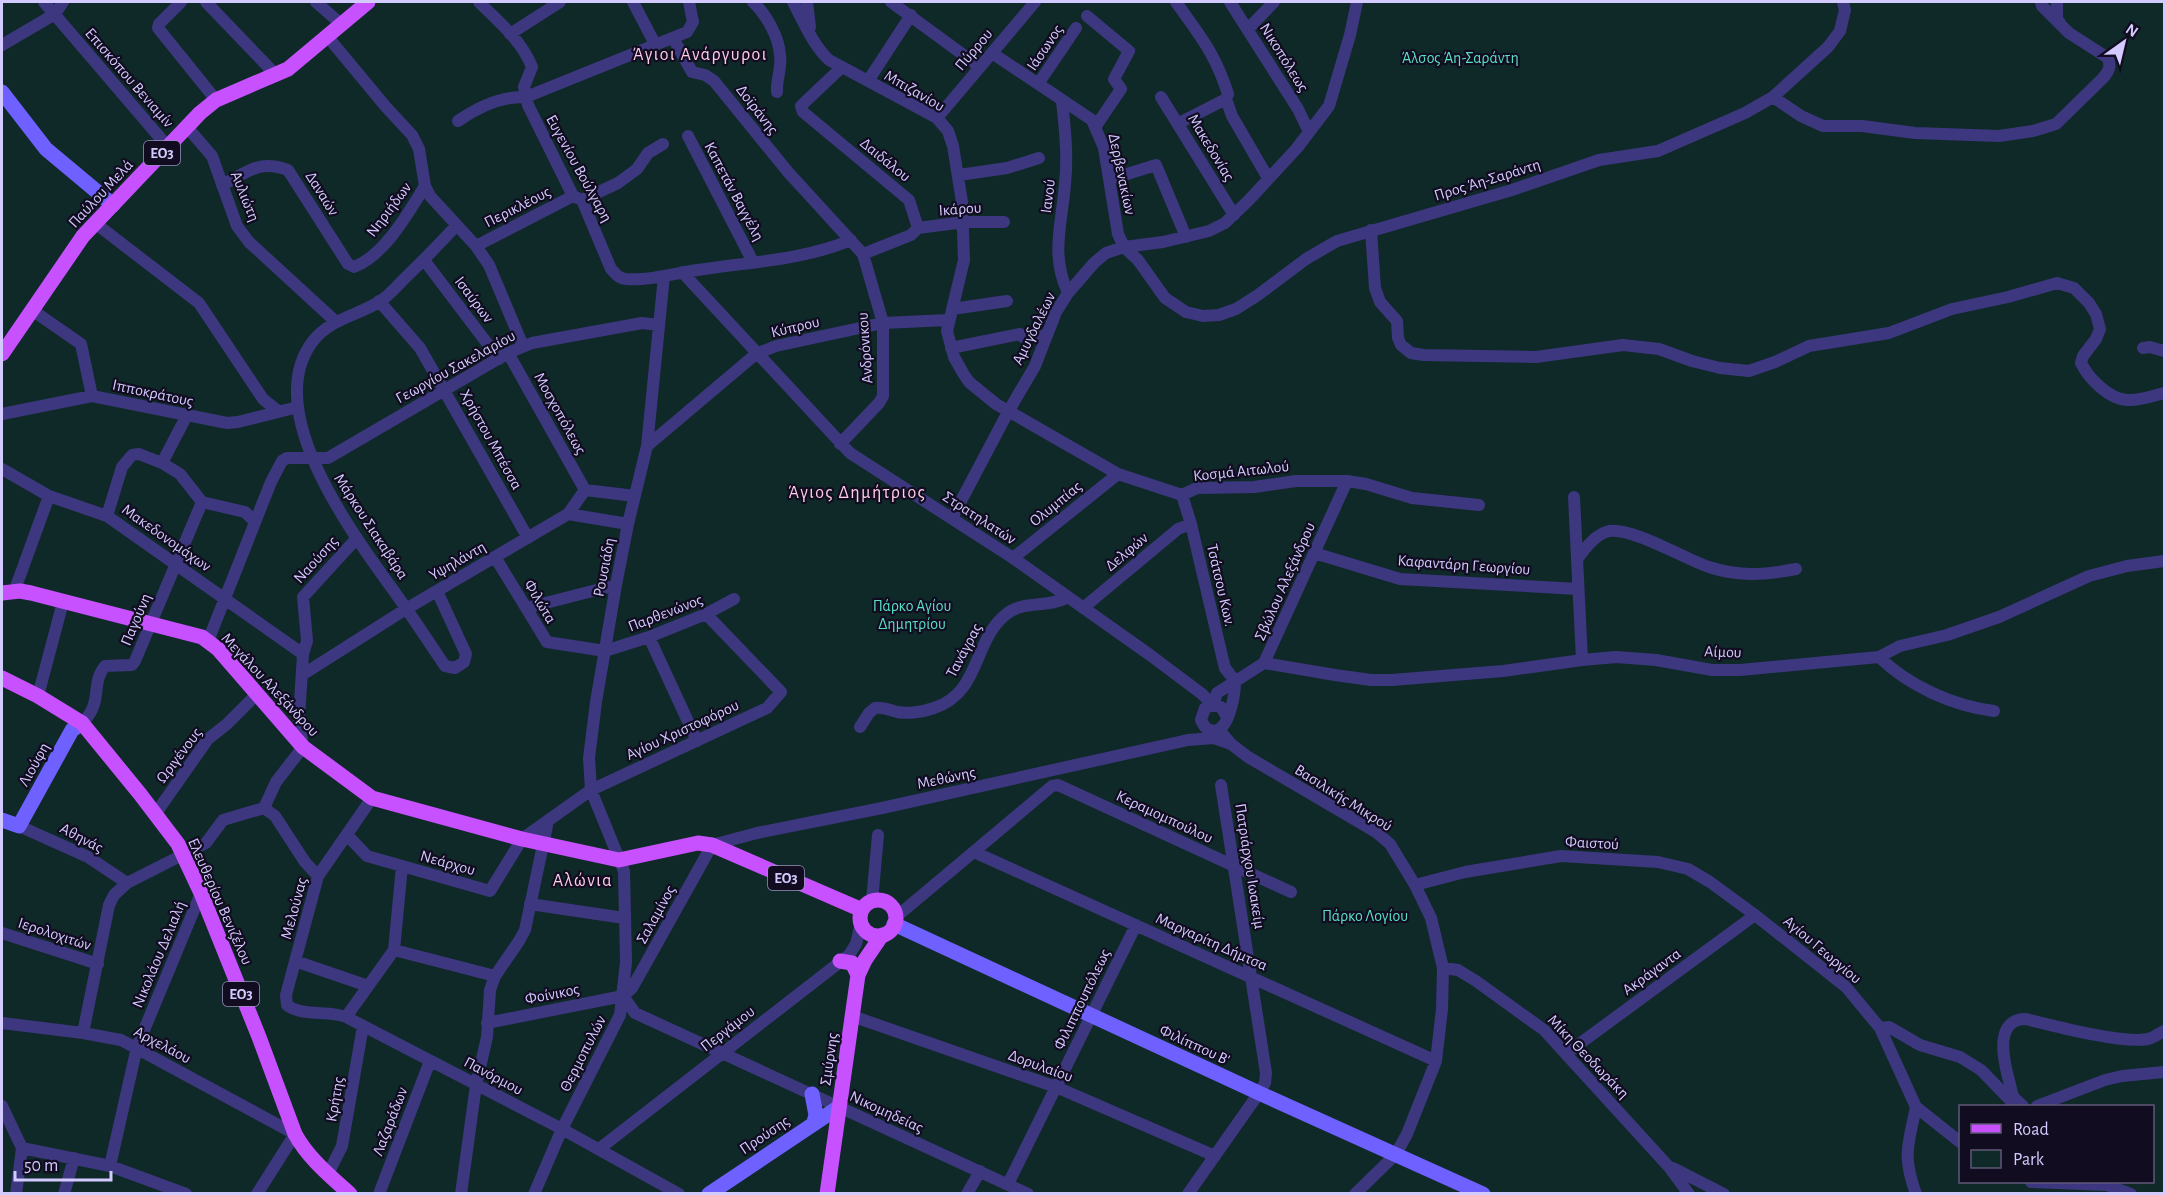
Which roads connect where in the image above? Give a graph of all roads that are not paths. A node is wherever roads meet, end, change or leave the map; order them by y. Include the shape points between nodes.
1 (44, 2) edge
2 (63, 2) edge
3 (181, 2) edge
4 (206, 2) edge
5 (316, 2) edge
6 (368, 2) edge
7 (479, 2) edge
8 (560, 2) edge
9 (633, 2) edge
10 (689, 2) edge
11 (753, 2) edge
12 (793, 2) edge
13 (807, 2) edge
14 (891, 2) edge
15 (1035, 2) edge
16 (1176, 2) edge
17 (1230, 2) edge
18 (1274, 2) edge
19 (1357, 2) edge
20 (1843, 2) edge
21 (2041, 2) edge
22 (2057, 2) edge
23 (55, 14) junction
24 (911, 15) junction
25 (1087, 16) dead end
26 (341, 24) junction
27 (2060, 24) junction
28 (1076, 28) dead end
29 (1248, 29) junction
30 (510, 34) junction
31 (327, 36) junction
32 (673, 38) junction
33 (812, 40) junction
34 (655, 44) junction
35 (2, 45) edge
36 (992, 53) junction
37 (842, 67) junction
38 (980, 67) junction
39 (276, 75) junction
40 (868, 81) junction
41 (1038, 84) junction
42 (2, 92) edge
43 (777, 92) dead end
44 (1161, 96) dead end
45 (526, 97) junction
46 (1773, 97) junction
47 (1226, 99) junction
48 (216, 100) junction
49 (1062, 101) junction
50 (937, 118) junction
51 (458, 121) dead end
52 (1179, 123) junction
53 (1096, 126) junction
54 (187, 127) junction
55 (1309, 132) junction
56 (688, 136) dead end
57 (663, 144) dead end
58 (168, 147) junction
59 (1039, 158) dead end
60 (959, 174) junction
61 (1268, 178) junction
62 (1111, 179) junction
63 (222, 185) junction
64 (425, 186) junction
65 (578, 198) junction
66 (113, 205) junction
67 (1234, 215) junction
68 (964, 222) junction
69 (1004, 222) dead end
70 (95, 223) junction
71 (457, 225) junction
72 (918, 228) junction
73 (1371, 230) junction
74 (1186, 237) junction
75 (851, 240) junction
76 (476, 246) junction
77 (1124, 247) junction
78 (863, 254) junction
79 (424, 260) junction
80 (753, 262) junction
81 (348, 264) joint
82 (682, 272) junction
83 (664, 276) junction
84 (1068, 293) junction
85 (1007, 301) dead end
86 (379, 302) junction
87 (32, 310) junction
88 (950, 315) junction
89 (335, 321) junction
90 (882, 323) junction
91 (659, 325) junction
92 (1046, 335) junction
93 (523, 346) junction
94 (951, 348) junction
95 (2143, 348) dead end
96 (2164, 351) edge
97 (2, 354) edge
98 (756, 354) junction
99 (504, 356) junction
100 (445, 390) junction
101 (2164, 393) edge
102 (92, 396) junction
103 (298, 406) junction
104 (278, 411) junction
105 (1008, 412) junction
106 (2, 414) edge
107 (188, 416) junction
108 (840, 444) junction
109 (647, 446) junction
110 (312, 459) junction
111 (162, 463) junction
112 (2, 468) edge
113 (1118, 474) junction
114 (1347, 481) junction
115 (585, 490) junction
116 (1182, 495) junction
117 (49, 496) junction
118 (635, 496) junction
119 (1574, 497) dead end
120 (202, 502) junction
121 (1479, 505) dead end
122 (568, 514) junction
123 (107, 516) junction
124 (952, 518) junction
125 (255, 522) junction
126 (628, 524) junction
127 (1191, 524) junction
128 (357, 538) junction
129 (528, 538) junction
130 (1314, 553) junction
131 (495, 557) junction
132 (1012, 558) junction
133 (1578, 558) junction
134 (2164, 561) edge
135 (176, 564) junction
136 (1796, 569) dead end
137 (616, 585) junction
138 (1578, 589) junction
139 (436, 591) junction
140 (8, 593) edge
141 (1068, 597) junction
142 (225, 598) junction
143 (734, 599) dead end
144 (63, 602) junction
145 (526, 608) junction
146 (1083, 608) junction
147 (406, 609) junction
148 (706, 614) junction
149 (151, 624) junction
150 (649, 637) junction
151 (208, 641) junction
152 (605, 651) junction
153 (303, 654) junction
154 (1879, 657) junction
155 (1582, 660) junction
156 (1264, 663) junction
157 (302, 675) junction
158 (2, 678) edge
159 (1234, 681) junction
160 (257, 694) junction
161 (38, 696) junction
162 (1209, 708) junction
163 (1994, 711) dead end
164 (1227, 717) junction
165 (82, 723) junction
166 (860, 727) dead end
167 (1219, 730) junction
168 (1188, 740) junction
169 (697, 741) junction
170 (1231, 744) junction
171 (303, 747) junction
172 (1221, 785) dead end
173 (591, 790) junction
174 (372, 798) junction
175 (264, 808) junction
176 (156, 813) junction
177 (2, 820) edge
178 (548, 821) junction
179 (19, 826) junction
180 (347, 835) junction
181 (878, 836) dead end
182 (522, 839) junction
183 (542, 844) junction
184 (712, 845) junction
185 (974, 852) junction
186 (184, 855) junction
187 (619, 860) junction
188 (402, 866) junction
189 (1234, 866) junction
190 (318, 876) junction
191 (127, 883) junction
192 (1415, 885) junction
193 (1291, 892) dead end
194 (201, 893) junction
195 (530, 904) junction
196 (865, 911) junction
197 (1755, 915) junction
198 (624, 918) junction
199 (895, 920) junction
200 (1136, 925) junction
201 (2, 933) edge
202 (882, 936) junction
203 (394, 950) junction
204 (296, 961) junction
205 (840, 961) junction
206 (98, 964) junction
207 (1443, 968) junction
208 (858, 975) junction
209 (495, 976) junction
210 (1251, 977) junction
211 (368, 986) junction
212 (623, 996) junction
213 (287, 1005) joint
214 (635, 1013) junction
215 (620, 1015) junction
216 (852, 1016) junction
217 (1091, 1016) junction
218 (346, 1017) junction
219 (2, 1023) edge
220 (488, 1023) junction
221 (363, 1026) junction
222 (1880, 1028) junction
223 (2164, 1030) edge
224 (83, 1033) junction
225 (137, 1047) junction
226 (723, 1053) junction
227 (1567, 1053) junction
228 (430, 1061) junction
229 (1436, 1061) junction
230 (2164, 1072) edge
231 (476, 1085) junction
232 (1056, 1087) junction
233 (812, 1094) junction
234 (1259, 1094) junction
235 (2014, 1105) edge
236 (2021, 1105) edge
237 (2042, 1105) edge
238 (2, 1106) edge
239 (839, 1107) junction
240 (1916, 1107) junction
241 (814, 1122) junction
242 (562, 1129) junction
243 (295, 1134) junction
244 (1959, 1141) edge
245 (22, 1148) junction
246 (599, 1149) junction
247 (1396, 1154) junction
248 (1215, 1156) junction
249 (74, 1158) junction
250 (110, 1166) junction
251 (1669, 1167) junction
252 (980, 1171) junction
253 (328, 1174) junction
254 (152, 1181) junction
255 (1008, 1184) junction
256 (2036, 1186) edge
257 (16, 1194) edge
258 (64, 1194) edge
259 (147, 1194) edge
260 (186, 1194) edge
261 (257, 1194) edge
262 (350, 1194) edge
263 (379, 1194) edge
264 (460, 1194) edge
265 (534, 1194) edge
266 (679, 1194) edge
267 (709, 1194) edge
268 (827, 1194) edge
269 (967, 1194) edge
270 (1028, 1194) edge
271 (1188, 1194) edge
272 (1355, 1194) edge
273 (1483, 1194) edge
274 (1689, 1194) edge
275 (1724, 1194) edge
276 (1916, 1194) edge
277 (2131, 1194) edge

1 - 23 street, Επισκόπου Βενιαμίν
2 - 23 street
3 - 48 street via 158,28
4 - 39 street
5 - 26 street
6 - 26 main road, Παύλου Μελά / ΕΟ3
7 - 30 street
8 - 30 street
9 - 34 street
10 - 32 street via 693,22 687,32
11 - 43 street via 764,15 778,46
12 - 33 street, Μπιζανίου
13 - 33 street
14 - 24 street
15 - 36 street, Πύρρου
16 - 47 street via 1216,59 1228,94
17 - 29 street, Νικοπόλεως
18 - 29 street
19 - 55 street, Αμυγδαλέων via 1333,96
20 - 46 street, Προς Άη-Σαράντη via 1840,31 1821,54
21 - 27 street
22 - 27 street
23 - 35 street
23 - 58 street, Επισκόπου Βενιαμίν
24 - 38 street
24 - 40 street
25 - 53 street via 1130,51 1114,79 1121,89
26 - 31 main road, Παύλου Μελά / ΕΟ3
27 - 46 street via 2108,58 2110,70 2062,120 2043,128 2000,136 1823,126
28 - 41 street, Ιάσωνος
29 - 55 street, Νικοπόλεως
30 - 45 street via 532,67 524,87
31 - 39 main road, Παύλου Μελά / ΕΟ3
31 - 64 street via 412,135 419,149
32 - 34 street
32 - 75 street, Δοϊράνης via 692,72 714,81 788,172
33 - 37 street, Μπιζανίου
34 - 45 street
36 - 38 street, Πύρρου
36 - 41 street, Δερβενακίων
37 - 40 street, Μπιζανίου
37 - 72 street, Δαιδάλου via 801,106 803,111 909,200
38 - 50 street, Πύρρου
39 - 48 main road, Παύλου Μελά / ΕΟ3
40 - 50 street, Μπιζανίου
41 - 49 street, Δερβενακίων
42 - 66 main road via 46,149
44 - 52 street, Μακεδονίας
45 - 51 street via 490,103
45 - 65 street, Ευγενίου Βούλγαρη
46 - 73 street, Προς Άη-Σαράντη via 1658,151 1599,160 1512,190
47 - 52 street
47 - 61 street
48 - 54 main road, Παύλου Μελά / ΕΟ3
49 - 53 street, Δερβενακίων
49 - 84 street, Ιανού via 1067,156 1057,252
50 - 60 street, Μπιζανίου via 948,131
52 - 67 street, Μακεδονίας
53 - 62 street, Δερβενακίων
54 - 58 main road, Παύλου Μελά / ΕΟ3
54 - 63 street, Αυλιώτη via 212,156
55 - 61 street, Αμυγδαλέων
56 - 80 street, Καπετάν Βαγγέλη
57 - 65 street, Περικλέους via 648,153 637,169 618,183
58 - 66 main road, Παύλου Μελά / ΕΟ3
59 - 60 street via 1007,168
60 - 68 street, Μπιζανίου
61 - 67 street, Αμυγδαλέων
62 - 74 street via 1156,165
62 - 77 street, Δερβενακίων via 1118,234
63 - 81 street, Δαναών via 263,165 288,170
63 - 89 street, Αυλιώτη via 237,226 249,242
64 - 71 street
64 - 81 street, Νηριήδων via 383,246 360,265
65 - 76 street, Περικλέους
65 - 83 street, Ευγενίου Βούλγαρη via 611,269 619,278
66 - 70 main road, Παύλου Μελά / ΕΟ3
67 - 74 street, Αμυγδαλέων via 1218,228
68 - 69 street, Ικάρου
68 - 72 street, Ικάρου
68 - 88 street, Μπιζανίου via 964,260
70 - 87 main road, Παύλου Μελά / ΕΟ3
70 - 104 street via 199,303 263,399
71 - 76 street
71 - 79 street, Μάρκου Σιακαβάρα
72 - 78 street via 911,235
73 - 77 street, Προς Άη-Σαράντη via 1321,250 1258,295 1219,315 1203,316 1175,306
73 - 101 street via 1375,288 1380,302 1397,321 1401,345 1411,353 1536,357 1623,345 1659,349 1707,365 1749,371 1809,346 1877,336 1952,309 2057,283 2074,288 2096,314 2100,329 2081,363 2094,380 2117,398 2127,400
74 - 77 street, Αμυγδαλέων
75 - 78 street, Ανδρόνικου
75 - 80 street via 817,252
76 - 93 street via 489,265
77 - 84 street, Αμυγδαλέων via 1106,253
78 - 90 street, Ανδρόνικου
79 - 86 street, Μάρκου Σιακαβάρα
79 - 99 street, Ισαύρων
80 - 82 street
82 - 83 street
82 - 98 street, Στρατηλατών
83 - 91 street, Ρουσιάδη
84 - 92 street, Αμυγδαλέων
85 - 88 street, Κύπρου
86 - 89 street, Μάρκου Σιακαβάρα
86 - 100 street, Χρήστου Μπέσσα via 420,348
87 - 97 main road, Παύλου Μελά / ΕΟ3
87 - 102 street via 81,344
88 - 90 street, Κύπρου
88 - 94 street, Κοσμά Αιτωλού
89 - 103 street, Μάρκου Σιακαβάρα via 303,355 297,376
90 - 98 street, Κύπρου
90 - 108 street, Ανδρόνικου via 883,396
91 - 93 street, Γεωργίου Σακελαρίου via 642,323
91 - 109 street, Ρουσιάδη
92 - 94 street via 1020,334
92 - 105 street, Αμυγδαλέων via 1035,366
93 - 99 street, Γεωργίου Σακελαρίου
94 - 105 street, Κοσμά Αιτωλού via 969,382
95 - 96 street
98 - 108 street, Στρατηλατών
98 - 109 street, Κύπρου
99 - 100 street, Γεωργίου Σακελαρίου
99 - 115 street, Μοσχοπόλεως
100 - 110 street, Γεωργίου Σακελαρίου via 327,458
100 - 129 street, Χρήστου Μπέσσα
102 - 106 street, Ιπποκράτους
102 - 107 street, Ιπποκράτους
103 - 104 street, Ιπποκράτους
103 - 110 street, Μάρκου Σιακαβάρα
104 - 107 street, Ιπποκράτους via 226,423
105 - 113 street, Κοσμά Αιτωλού
105 - 124 street, Αμυγδαλέων
107 - 111 street
108 - 124 street, Στρατηλατών via 863,463
109 - 118 street, Ρουσιάδη
110 - 125 street, Γεωργίου Σακελαρίου via 282,461
110 - 128 street, Μάρκου Σιακαβάρα
111 - 120 street via 180,474
111 - 123 street via 139,454 127,459
112 - 117 street, Μακεδονομάχων
113 - 116 street, Κοσμά Αιτωλού
113 - 132 street, Ολυμπίας
114 - 116 street, Κοσμά Αιτωλού via 1197,488
114 - 121 street, Κοσμά Αιτωλού via 1412,498
114 - 130 street, Σβώλου Αλεξάνδρου
115 - 118 street
115 - 122 street, Υψηλάντη
116 - 127 street, Τσάτσου Κων.
117 - 123 street, Μακεδονομάχων
117 - 140 street
118 - 126 street, Ρουσιάδη
119 - 133 street
120 - 125 street via 245,512
120 - 135 street, Παγούνη
122 - 126 street
122 - 129 street, Υψηλάντη
123 - 135 street, Μακεδονομάχων
124 - 132 street, Στρατηλατών
125 - 142 street
126 - 137 street, Ρουσιάδη
127 - 146 street, Δελφών via 1178,529
127 - 159 street, Τσάτσου Κων. via 1225,668
128 - 147 street, Μάρκου Σιακαβάρα
128 - 153 street, Ναούσης via 303,597 307,641
129 - 131 street, Υψηλάντη
130 - 138 street, Καφαντάρη Γεωργίου via 1400,579
130 - 156 street, Σβώλου Αλεξάνδρου
131 - 139 street, Υψηλάντη
131 - 145 street, Φιλώτα
132 - 141 street, Στρατηλατών
133 - 136 street via 1591,542 1611,531 1633,535 1707,566 1735,573 1762,575
133 - 138 street
134 - 154 street, Αίμου via 2089,576 1999,617 1900,646
135 - 142 street, Μακεδονομάχων
135 - 149 street, Παγούνη
137 - 145 street
137 - 152 street, Ρουσιάδη
138 - 155 street
139 - 147 street, Υψηλάντη
139 - 147 street, Μάρκου Σιακαβάρα via 466,654 460,666 445,666
140 - 144 main road, Μεγάλου Αλεξάνδρου / ΕΟ3 via 31,593
141 - 146 street, Στρατηλατών
141 - 166 street, Τανάγρας via 1050,604 1024,604 1005,614 990,632 966,684 948,700 934,708 908,712 875,708
142 - 151 street
142 - 153 street, Μακεδονομάχων
143 - 148 street, Παρθενώνος
144 - 149 main road, Μεγάλου Αλεξάνδρου / ΕΟ3
144 - 161 street
145 - 152 street, Φιλώτα via 547,642
146 - 162 street, Στρατηλατών via 1202,694
147 - 157 street, Υψηλάντη
148 - 150 street, Παρθενώνος
148 - 169 street, Αγίου Χριστοφόρου via 781,692 767,708
149 - 151 main road, Μεγάλου Αλεξάνδρου / ΕΟ3
149 - 165 street, Παγούνη via 132,665 105,666 101,670 95,706
150 - 152 street, Παρθενώνος
150 - 169 street
151 - 160 main road, Μεγάλου Αλεξάνδρου / ΕΟ3
152 - 173 street, Ρουσιάδη via 589,758
153 - 157 street, Ναούσης
154 - 155 street, Αίμου via 1731,670 1636,658
154 - 163 street via 1892,670 1943,698
155 - 156 street, Αίμου via 1392,680
156 - 159 street, Σβώλου Αλεξάνδρου
157 - 171 street, Ναούσης via 299,718
158 - 161 main road, Ελευθερίου Βενιζέλου / ΕΟ3
159 - 162 street
159 - 164 street
160 - 171 main road, Μεγάλου Αλεξάνδρου / ΕΟ3
160 - 176 street, Ωριγένους via 208,739
161 - 165 main road, Ελευθερίου Βενιζέλου / ΕΟ3
162 - 164 street via 1224,709
162 - 167 street via 1210,730
162 - 168 street via 1197,732
164 - 167 street
165 - 176 main road, Ελευθερίου Βενιζέλου / ΕΟ3
165 - 179 main road, Λιούφη via 72,730
167 - 170 street, Βασιλικής Μικρού
168 - 170 street, Μεθώνης via 1211,738
168 - 184 street, Μεθώνης
169 - 173 street, Αγίου Χριστοφόρου
170 - 192 street, Βασιλικής Μικρού via 1381,835
171 - 174 main road, Μεγάλου Αλεξάνδρου / ΕΟ3
171 - 175 street via 276,782
172 - 189 street, Πατριάρχου Ιωακείμ
173 - 178 street, Αγίου Χριστοφόρου
173 - 187 street, Ρουσιάδη
174 - 180 street, Μελούνας
174 - 182 main road, Μεγάλου Αλεξάνδρου / ΕΟ3
175 - 186 street via 223,820 206,843
175 - 190 street via 275,816
176 - 186 main road, Ελευθερίου Βενιζέλου / ΕΟ3
177 - 179 main road
178 - 182 street, Αγίου Χριστοφόρου
178 - 183 street
179 - 191 street, Αθηνάς via 88,857
180 - 188 street, Νεάρχου via 367,856
180 - 190 street, Μελούνας
181 - 196 street
182 - 183 main road, Μεγάλου Αλεξάνδρου / ΕΟ3
182 - 188 street, Νεάρχου via 490,891
183 - 187 main road, Μεγάλου Αλεξάνδρου / ΕΟ3
183 - 195 street
184 - 187 main road, Μεγάλου Αλεξάνδρου / ΕΟ3 via 698,843
184 - 196 main road, ΕΟ3
184 - 212 street, Σαλαμίνος via 632,988
185 - 189 street, Κεραμομπούλου via 1058,785
185 - 199 street
185 - 200 street, Μαργαρίτη Δήμτσα
186 - 191 street
186 - 194 main road, Ελευθερίου Βενιζέλου / ΕΟ3
187 - 198 street, Ρουσιάδη via 624,871
188 - 203 street
189 - 193 street, Κεραμομπούλου
189 - 210 street, Πατριάρχου Ιωακείμ
190 - 204 street, Μελούνας
191 - 206 street via 109,905
192 - 197 street, Φαιστού via 1465,872 1561,856 1658,862 1700,876
192 - 207 street, Βασιλικής Μικρού via 1431,918
194 - 225 street, Νικολάου Δελιαλή
194 - 243 main road, Ελευθερίου Βενιζέλου / ΕΟ3
195 - 198 street
195 - 209 street via 525,930
196 - 199 main road, ΕΟ3 via 886,902 893,908
196 - 202 main road, ΕΟ3 via 867,932
196 - 205 street, Περγάμου via 853,951
197 - 222 street, Αγίου Γεωργίου via 1846,987
197 - 227 street, Ακράγαντα
198 - 212 street, Θερμοπυλών
199 - 202 main road
199 - 217 main road, Φιλίππου Β'
200 - 210 street, Μαργαρίτη Δήμτσα
200 - 217 street, Φιλιππουπόλεως
201 - 206 street, Ιερολοχιτών
202 - 208 main road, Σμύρνης
203 - 209 street
203 - 211 street
204 - 211 street
204 - 213 street, Μελούνας
205 - 208 main road via 852,963
205 - 226 street, Περγάμου
206 - 224 street
207 - 227 street, Μίκη Θεοδωράκη via 1458,970 1476,981 1544,1030
207 - 229 street, Βασιλικής Μικρού
208 - 216 main road, Σμύρνης
209 - 220 street
210 - 229 street, Μαργαρίτη Δήμτσα
210 - 234 street, Πατριάρχου Ιωακείμ via 1266,1073
211 - 218 street
212 - 214 street
212 - 215 street, Θερμοπυλών
212 - 220 street, Φοίνικος
213 - 218 street, Πανόρμου via 298,1011
214 - 215 street
214 - 226 street, Νικομηδείας
215 - 242 street, Θερμοπυλών
216 - 232 street, Δορυλαίου
216 - 239 main road, Σμύρνης
217 - 232 street, Φιλιππουπόλεως
217 - 234 main road, Φιλίππου Β'
218 - 221 street, Πανόρμου
219 - 224 street, Αρχελάου
220 - 231 street
221 - 228 street, Πανόρμου
221 - 253 street, Κρήτης via 342,1146
222 - 235 street via 1889,1027 1920,1046 1960,1057 1981,1070
222 - 240 street, Αγίου Γεωργίου
223 - 236 street via 2149,1039 2138,1040 2017,1019 2009,1024 2002,1044 2014,1096
224 - 225 street, Αρχελάου
225 - 243 street, Αρχελάου
225 - 250 street, Νικολάου Δελιαλή
226 - 233 street, Νικομηδείας
226 - 246 street, Περγάμου
227 - 251 street, Μίκη Θεοδωράκη
228 - 231 street, Πανόρμου
228 - 263 street, Λαζαράδων
229 - 247 street, Βασιλικής Μικρού
230 - 237 street via 2105,1080
231 - 242 street, Πανόρμου
231 - 264 street
232 - 248 street, Δορυλαίου
232 - 255 street, Φιλιππουπόλεως
233 - 239 street, Νικομηδείας
233 - 241 main road
234 - 247 main road, Φιλίππου Β'
234 - 248 street
238 - 245 street
239 - 241 main road, Προύσης
239 - 252 street, Νικομηδείας
239 - 268 main road, Σμύρνης
240 - 244 street
240 - 276 street via 1906,1154
241 - 267 main road, Προύσης
242 - 246 street, Πανόρμου
242 - 265 street, Θερμοπυλών
243 - 253 main road, ΕΟ3
243 - 261 street
245 - 249 street
245 - 257 street
246 - 266 street, Πανόρμου
247 - 272 street, Βασιλικής Μικρού
247 - 273 main road, Φιλίππου Β'
248 - 271 street
249 - 250 street
249 - 258 street
250 - 254 street
251 - 274 street, Μίκη Θεοδωράκη
251 - 275 street
252 - 255 street, Νικομηδείας
252 - 269 street
253 - 262 main road, ΕΟ3
254 - 259 street
254 - 260 street
255 - 270 street, Νικομηδείας
256 - 277 street via 2107,1185

